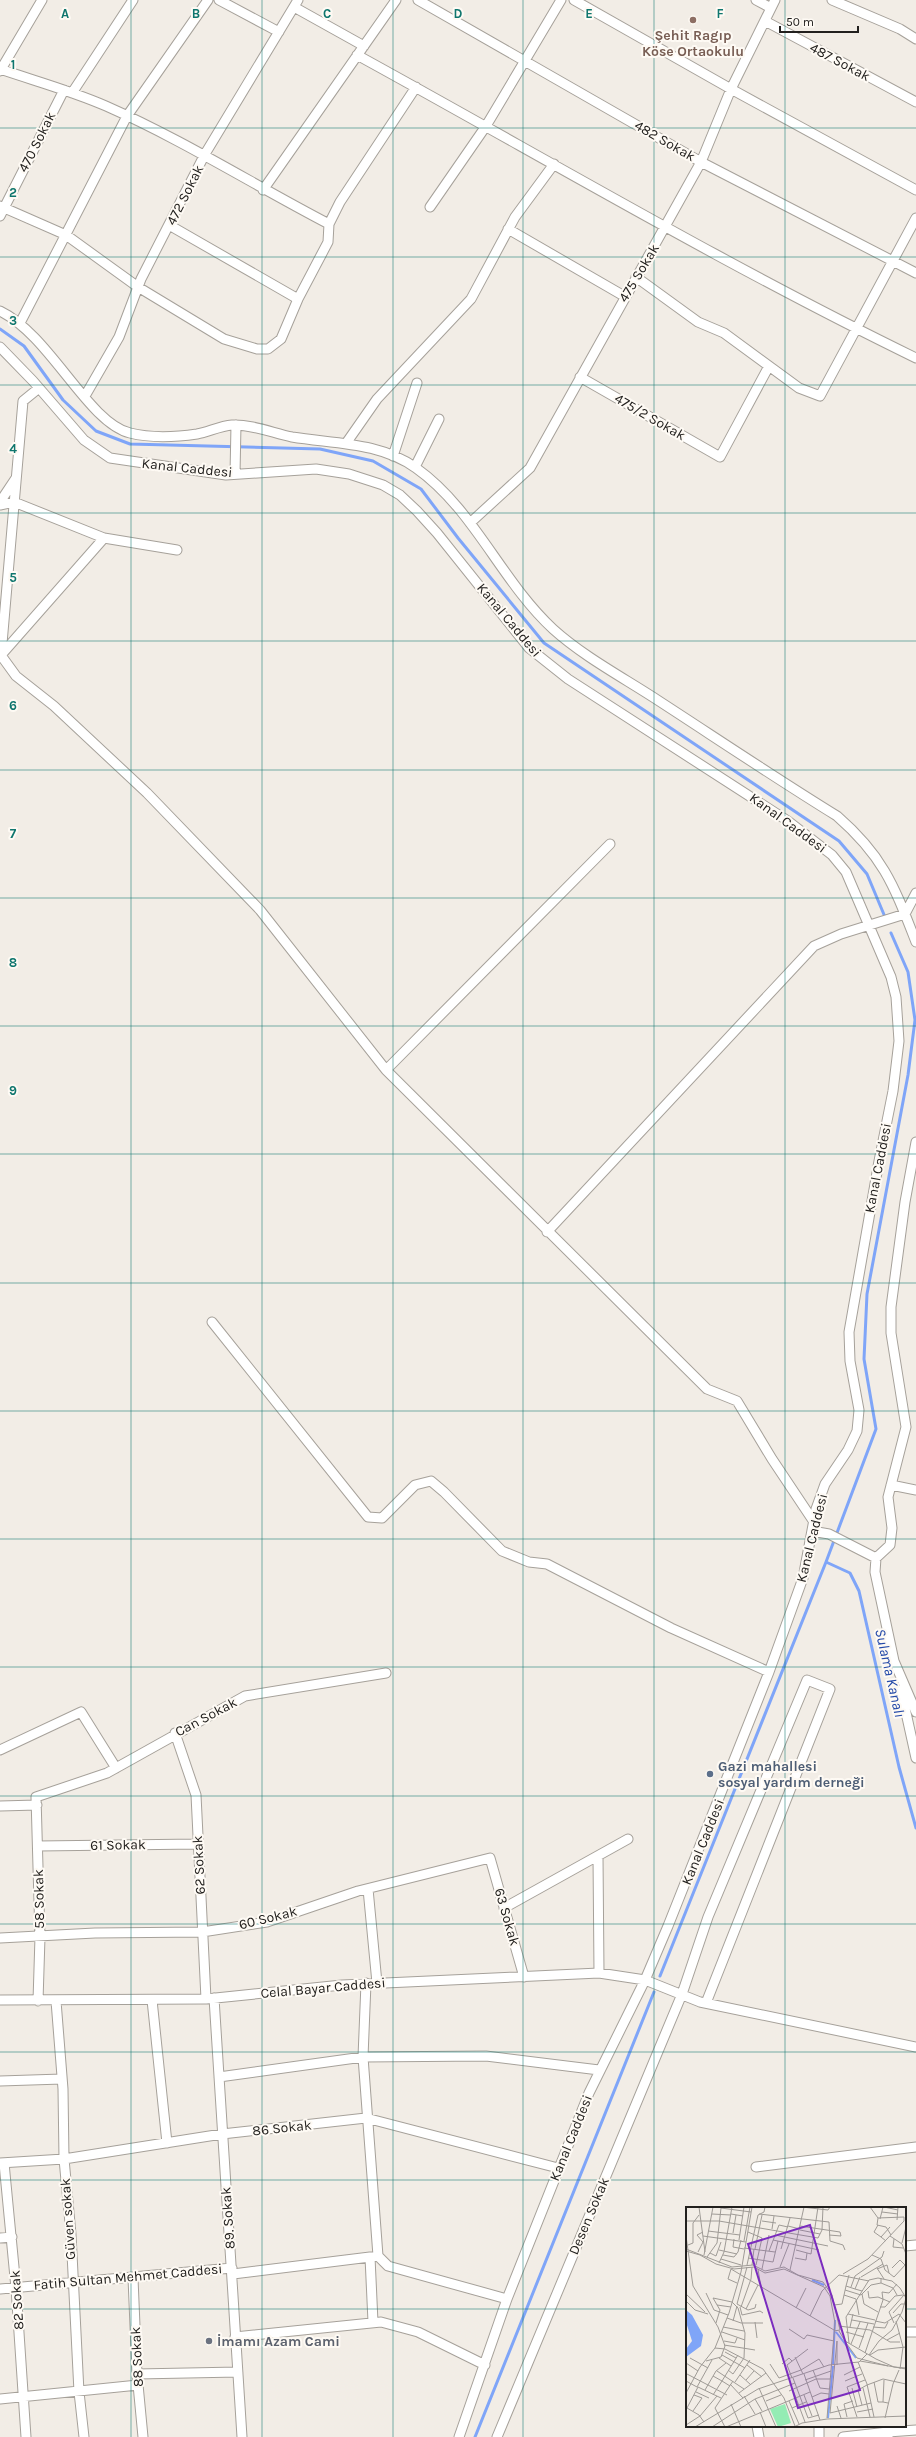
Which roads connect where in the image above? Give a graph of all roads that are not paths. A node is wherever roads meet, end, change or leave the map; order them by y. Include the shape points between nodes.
1 (42, 0) edge
2 (133, 0) edge
3 (208, 0) edge
4 (219, 0) edge
5 (396, 0) edge
6 (418, 0) edge
7 (561, 0) edge
8 (574, 0) edge
9 (756, 0) edge
10 (832, 0) edge
11 (296, 4) edge
12 (773, 4) edge
13 (765, 21) junction
14 (279, 32) junction
15 (916, 39) edge
16 (364, 46) junction
17 (357, 55) junction
18 (526, 62) junction
19 (0, 70) edge
20 (416, 87) junction
21 (731, 89) junction
22 (68, 92) junction
23 (916, 102) edge
24 (127, 116) junction
25 (486, 126) junction
26 (205, 154) junction
27 (701, 162) junction
28 (554, 164) junction
29 (263, 190) junction
30 (916, 190) edge
31 (430, 207) dead end
32 (1, 210) edge
33 (916, 218) edge
34 (329, 224) junction
35 (169, 225) junction
36 (666, 227) junction
37 (508, 229) junction
38 (66, 235) junction
39 (894, 262) junction
40 (916, 273) edge
41 (636, 277) junction
42 (138, 287) junction
43 (624, 296) junction
44 (298, 299) junction
45 (0, 311) edge
46 (20, 323) junction
47 (857, 329) junction
48 (0, 347) edge
49 (916, 358) edge
50 (769, 366) junction
51 (580, 377) junction
52 (417, 383) dead end
53 (39, 388) junction
54 (85, 396) junction
55 (439, 419) dead end
56 (236, 425) junction
57 (347, 442) junction
58 (393, 456) junction
59 (415, 468) junction
60 (235, 474) junction
61 (16, 477) junction
62 (0, 502) edge
63 (14, 502) junction
64 (0, 505) edge
65 (470, 523) junction
66 (104, 538) junction
67 (177, 550) dead end
68 (0, 654) edge
69 (610, 844) dead end
70 (916, 893) edge
71 (905, 914) junction
72 (868, 926) junction
73 (916, 942) edge
74 (386, 1070) junction
75 (916, 1142) edge
76 (912, 1189) edge
77 (548, 1232) junction
78 (212, 1322) dead end
79 (892, 1485) junction
80 (916, 1490) edge
81 (813, 1527) junction
82 (876, 1558) junction
83 (894, 1661) junction
84 (770, 1672) junction
85 (386, 1673) dead end
86 (916, 1712) edge
87 (175, 1733) junction
88 (0, 1750) edge
89 (916, 1758) edge
90 (116, 1768) junction
91 (36, 1801) junction
92 (0, 1806) edge
93 (628, 1839) dead end
94 (198, 1844) junction
95 (38, 1846) junction
96 (598, 1856) junction
97 (490, 1858) joint
98 (368, 1889) junction
99 (504, 1908) junction
100 (202, 1932) junction
101 (40, 1937) junction
102 (0, 1938) edge
103 (599, 1973) junction
104 (524, 1977) junction
105 (645, 1980) junction
106 (377, 1983) junction
107 (366, 1984) junction
108 (682, 1994) junction
109 (210, 1999) junction
110 (0, 2000) edge
111 (38, 2000) junction
112 (152, 2000) junction
113 (56, 2001) junction
114 (706, 2003) junction
115 (916, 2048) edge
116 (363, 2057) junction
117 (599, 2070) junction
118 (218, 2077) junction
119 (62, 2079) junction
120 (0, 2081) edge
121 (366, 2118) junction
122 (222, 2134) junction
123 (167, 2143) junction
124 (916, 2147) edge
125 (64, 2159) junction
126 (2, 2163) edge
127 (756, 2167) dead end
128 (558, 2168) junction
129 (12, 2237) junction
130 (0, 2238) edge
131 (916, 2244) edge
132 (906, 2246) edge
133 (374, 2256) junction
134 (232, 2271) junction
135 (133, 2278) junction
136 (72, 2282) junction
137 (16, 2288) junction
138 (0, 2289) edge
139 (507, 2299) junction
140 (373, 2322) junction
141 (235, 2337) junction
142 (485, 2365) junction
143 (238, 2372) junction
144 (137, 2374) junction
145 (138, 2385) junction
146 (79, 2392) junction
147 (23, 2397) junction
148 (0, 2399) edge
149 (757, 2427) edge
150 (916, 2430) edge
151 (888, 2435) edge
152 (26, 2437) edge
153 (84, 2437) edge
154 (143, 2437) edge
155 (242, 2437) edge
156 (459, 2437) edge
157 (497, 2437) edge
158 (759, 2437) edge
159 (843, 2437) edge

1 - 19 street
2 - 22 street, 470 Sokak
3 - 24 street
4 - 14 street
5 - 16 street
6 - 18 street, 482 Sokak
7 - 18 street
8 - 21 street
9 - 12 street
10 - 15 street via 900,28
11 - 14 street, 472 Sokak
11 - 16 street
12 - 13 street, 475 Sokak
13 - 21 street, 475 Sokak
13 - 23 street, 487 Sokak
14 - 26 street, 472 Sokak
16 - 17 street
17 - 20 street
17 - 29 street
18 - 25 street
18 - 27 street, 482 Sokak
19 - 22 street
20 - 25 street
20 - 34 street via 340,202
21 - 27 street, 475 Sokak
21 - 30 street
22 - 24 street
22 - 32 street, 470 Sokak
24 - 26 street
24 - 38 street
25 - 28 street
25 - 31 street
26 - 29 street
26 - 35 street, 472 Sokak
27 - 36 street, 475 Sokak
27 - 39 street, 482 Sokak
28 - 36 street
28 - 37 street via 514,217
29 - 34 street
32 - 38 street
33 - 39 street
34 - 44 street via 328,242
35 - 42 street, 472 Sokak
35 - 44 street
36 - 41 street, 475 Sokak
36 - 47 street
37 - 43 street
37 - 57 street via 471,299 377,399
38 - 42 street
38 - 46 street
39 - 40 street, 482 Sokak
39 - 47 street
41 - 43 street, 475 Sokak
41 - 50 street via 698,322 724,333
42 - 44 street via 224,339 257,350 268,348 281,339
42 - 54 street, 472 Sokak via 119,337
43 - 51 street, 475 Sokak
45 - 46 street
46 - 54 street via 50,353
47 - 49 street
47 - 50 street via 820,396 800,388
48 - 53 street, Kanal Caddesi
50 - 51 street, 475/2 Sokak via 720,457
51 - 65 street, 475 Sokak via 530,468
52 - 58 street
53 - 60 street, Kanal Caddesi via 84,440 110,458 213,474
53 - 61 street via 23,401
54 - 56 street via 101,416 126,432 173,436
55 - 59 street
56 - 57 street via 297,437
56 - 60 street
57 - 58 street
58 - 59 street
59 - 65 street via 436,484
60 - 72 street, Kanal Caddesi via 297,469 331,470 366,478 400,495 437,532 512,628 545,662 788,820 832,855 846,872
61 - 62 street
61 - 63 street
63 - 64 street
63 - 66 street
63 - 68 street
65 - 71 street via 536,610 558,632 600,663 837,816 854,830 875,854 886,872
66 - 67 street
66 - 68 street
68 - 74 street via 16,676 54,706 147,793 260,910
69 - 74 street
70 - 71 street
71 - 72 street
71 - 73 street
72 - 77 street via 840,934 814,946
72 - 81 street, Kanal Caddesi via 891,977 896,997 899,1041 893,1091 849,1332 850,1362 859,1410 857,1431 848,1450 825,1484
74 - 77 street
75 - 76 street
76 - 79 street via 890,1307 891,1333 906,1427
77 - 81 street via 708,1389 736,1400
78 - 84 street via 368,1517 382,1518 415,1485 431,1481 502,1551 529,1562 547,1564 664,1624
79 - 80 street
79 - 82 street via 888,1497 892,1528 890,1545
81 - 82 street
81 - 84 street, Kanal Caddesi via 803,1578
82 - 83 street via 875,1572
83 - 86 street
83 - 89 street
84 - 105 street, Kanal Caddesi
85 - 87 street, Can Sokak via 245,1696
87 - 90 street, Can Sokak
87 - 94 street, 62 Sokak via 196,1795
88 - 90 street via 82,1712
90 - 91 street, Can Sokak
91 - 92 street, Can Sokak
91 - 95 street, 58 Sokak
93 - 96 street
94 - 95 street, 61 Sokak
94 - 100 street, 62 Sokak
95 - 101 street, 58 Sokak
96 - 99 street
96 - 103 street
97 - 98 street, 60 Sokak
97 - 99 street, 63 Sokak
98 - 100 street, 60 Sokak via 267,1922
98 - 106 street
99 - 104 street, 63 Sokak
100 - 101 street, 60 Sokak via 95,1933
100 - 109 street, 62 Sokak
101 - 102 street, 60 Sokak
101 - 111 street, 58 Sokak
103 - 104 street, Celal Bayar Caddesi
103 - 105 street, Celal Bayar Caddesi
104 - 106 street, Celal Bayar Caddesi
105 - 108 street, Celal Bayar Caddesi
105 - 117 street, Kanal Caddesi
106 - 107 street, Celal Bayar Caddesi
107 - 109 street, Celal Bayar Caddesi
107 - 116 street
108 - 114 street, Celal Bayar Caddesi
108 - 114 street, Desen Sokak via 708,1917 807,1680 830,1689
108 - 157 street, Desen Sokak
109 - 112 street, Celal Bayar Caddesi
109 - 118 street, 89. Sokak
110 - 111 street, Celal Bayar Caddesi
111 - 113 street, Celal Bayar Caddesi
112 - 113 street, Celal Bayar Caddesi
112 - 123 street
113 - 119 street, Güven sokak
114 - 115 street, Celal Bayar Caddesi
116 - 117 street via 486,2056
116 - 118 street
116 - 121 street
117 - 128 street, Kanal Caddesi
118 - 122 street, 89. Sokak
119 - 120 street
119 - 125 street, Güven sokak
121 - 122 street, 86 Sokak
121 - 128 street, 86 Sokak
121 - 133 street
122 - 123 street, 86 Sokak
122 - 134 street, 89. Sokak
123 - 125 street, 86 Sokak
124 - 127 street
125 - 126 street, 86 Sokak
125 - 136 street, Güven sokak via 71,2234
126 - 129 street, 82 Sokak
128 - 139 street, Kanal Caddesi
129 - 130 street
129 - 137 street, 82 Sokak
131 - 132 street
133 - 134 street, Fatih Sultan Mehmet Caddesi
133 - 139 street via 388,2266
133 - 140 street
134 - 135 street, Fatih Sultan Mehmet Caddesi
134 - 141 street, 89. Sokak
135 - 136 street, Fatih Sultan Mehmet Caddesi
135 - 144 street, 88 Sokak
136 - 137 street, Fatih Sultan Mehmet Caddesi
136 - 146 street, Güven sokak
137 - 138 street, Fatih Sultan Mehmet Caddesi
137 - 147 street, 82 Sokak
139 - 142 street, Kanal Caddesi
140 - 141 street
140 - 142 street via 418,2332
141 - 143 street, 89. Sokak
142 - 156 street, Kanal Caddesi
143 - 144 street
143 - 155 street, 89. Sokak
144 - 145 street, 88 Sokak
145 - 146 street
145 - 154 street, 88 Sokak
146 - 147 street
146 - 153 street, Güven sokak
147 - 148 street
147 - 152 street, 82 Sokak
149 - 158 street
150 - 151 street
151 - 159 street

